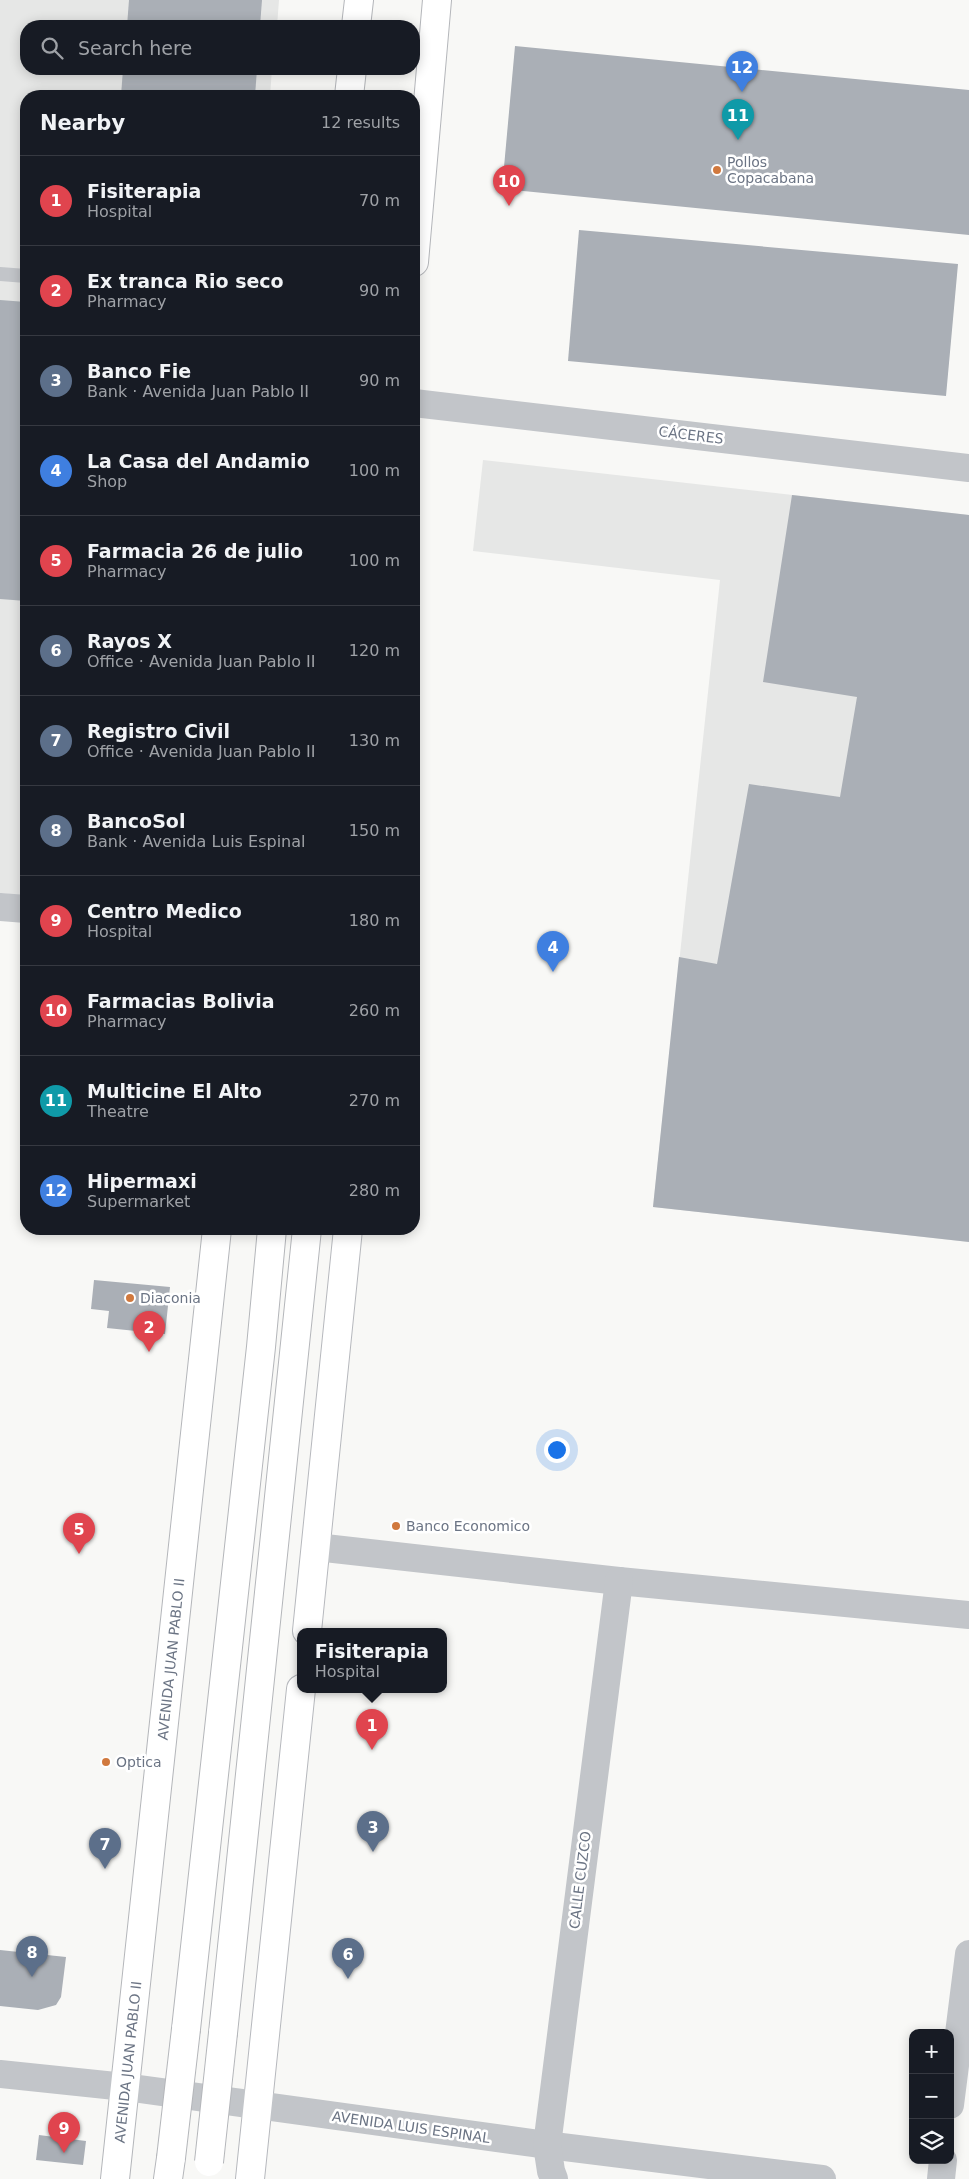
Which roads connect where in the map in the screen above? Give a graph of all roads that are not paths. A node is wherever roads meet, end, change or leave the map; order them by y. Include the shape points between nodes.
1 (359, 0) edge
2 (437, 0) edge
3 (357, 20) edge
4 (352, 75) edge
5 (350, 90) edge
6 (420, 135) edge
7 (0, 274) edge
8 (20, 276) edge
9 (420, 404) edge
10 (969, 468) edge
11 (0, 907) edge
12 (20, 909) edge
13 (216, 1235) edge
14 (271, 1235) edge
15 (306, 1235) edge
16 (347, 1235) edge
17 (316, 1547) junction
18 (619, 1581) junction
19 (969, 1615) edge
20 (307, 1628) edge
21 (301, 1693) edge
22 (969, 1954) edge
23 (0, 2074) edge
24 (954, 2074) edge
25 (125, 2087) junction
26 (258, 2106) junction
27 (546, 2145) junction
28 (943, 2164) edge
29 (170, 2168) edge
30 (208, 2170) edge
31 (115, 2179) edge
32 (250, 2179) edge
33 (554, 2179) edge
34 (822, 2179) edge
35 (941, 2179) edge

1 - 3 main road
2 - 6 main road
4 - 5 main road
7 - 8 lane
9 - 10 street, CÁCERES
11 - 12 street
13 - 25 main road, AVENIDA JUAN PABLO II
14 - 29 main road, bridge
15 - 30 main road, bridge
16 - 17 main road
17 - 18 street
17 - 20 main road
18 - 19 street
18 - 27 street, CALLE CUZCO
21 - 26 main road
22 - 24 street
23 - 25 street, AVENIDA LUIS ESPINAL
25 - 26 street, AVENIDA LUIS ESPINAL
25 - 31 main road, AVENIDA JUAN PABLO II
26 - 27 street, AVENIDA LUIS ESPINAL
26 - 32 main road
27 - 33 street, CALLE CUZCO
27 - 34 street, AVENIDA LUIS ESPINAL
28 - 35 street

